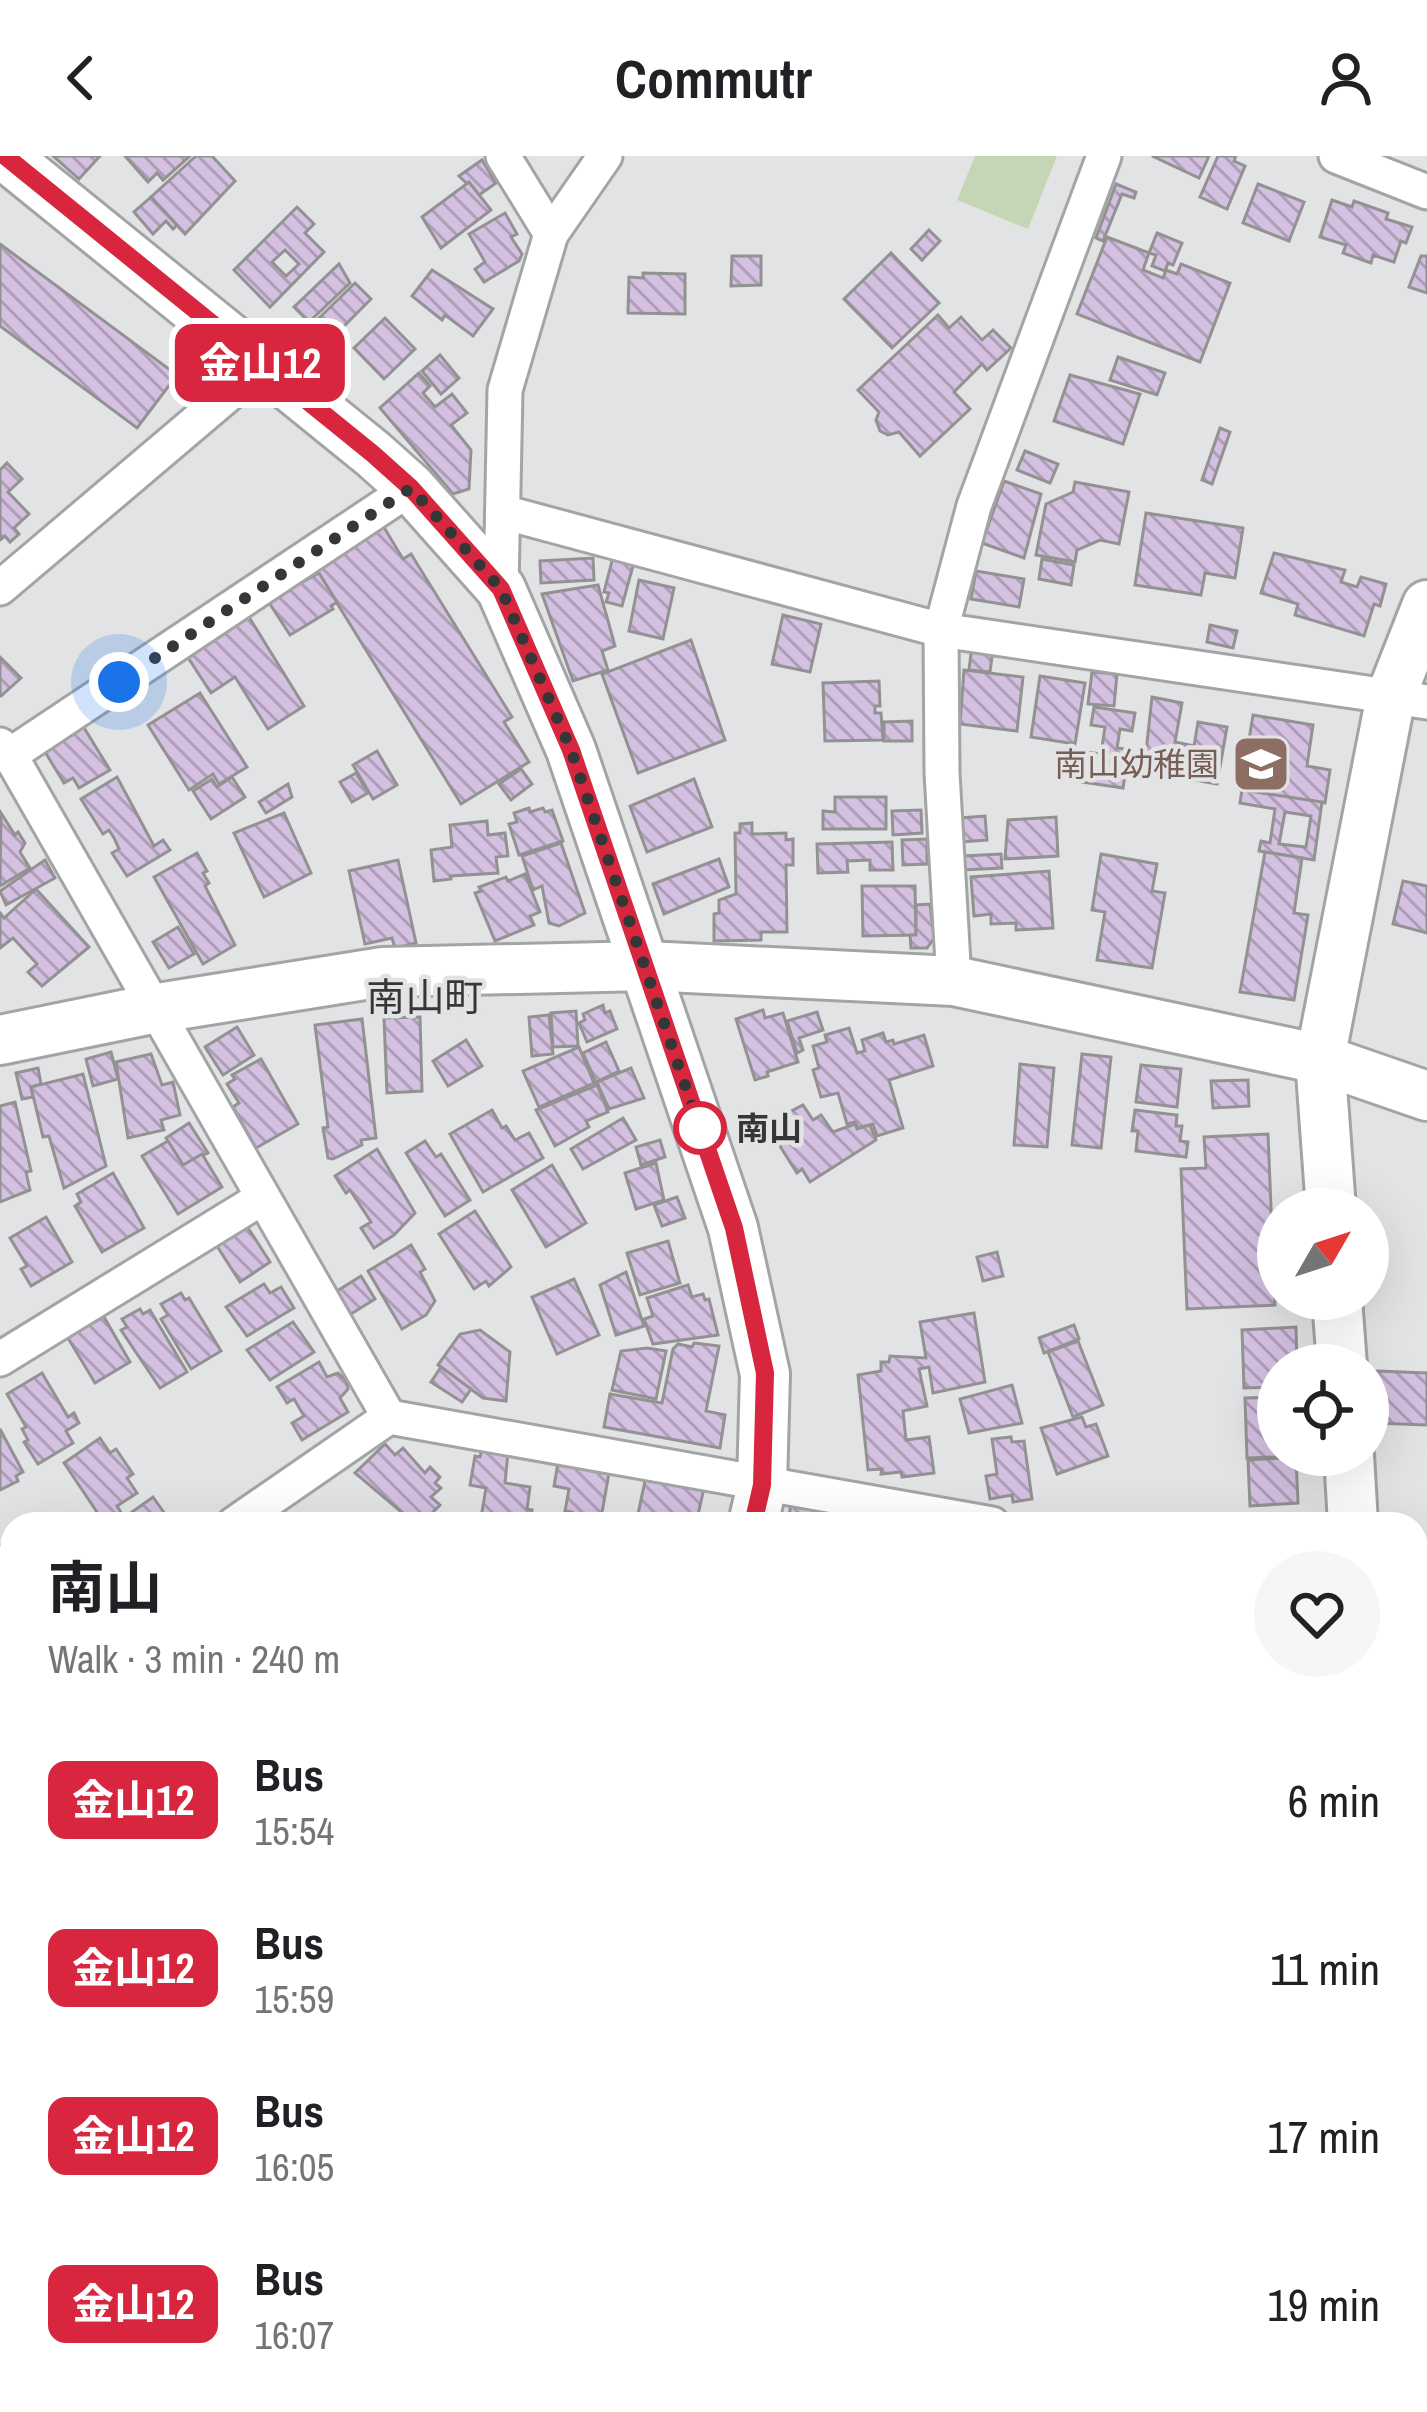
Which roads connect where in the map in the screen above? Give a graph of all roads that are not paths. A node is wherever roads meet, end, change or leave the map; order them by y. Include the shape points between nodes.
1 (6, 156) edge
2 (503, 156) edge
3 (605, 156) edge
4 (1104, 156) edge
5 (1336, 156) edge
6 (0, 164) edge
7 (1427, 192) edge
8 (551, 234) junction
9 (263, 365) junction
10 (411, 488) junction
11 (503, 512) junction
12 (0, 588) edge
13 (501, 589) junction
14 (1427, 605) edge
15 (941, 630) junction
16 (1409, 699) edge
17 (5, 750) edge
18 (646, 966) junction
19 (954, 981) junction
20 (152, 1009) junction
21 (0, 1040) edge
22 (1320, 1059) junction
23 (1427, 1096) edge
24 (1329, 1188) edge
25 (262, 1198) junction
26 (0, 1359) edge
27 (389, 1417) junction
28 (1350, 1476) edge
29 (758, 1504) edge
30 (251, 1512) edge
31 (852, 1512) edge
32 (1352, 1512) edge

1 - 6 street
1 - 9 street
2 - 8 street
3 - 8 street
4 - 15 street via 974,506
5 - 7 street
8 - 11 street via 505,390
9 - 10 street
9 - 12 street
10 - 13 street
10 - 17 street
11 - 13 street
11 - 15 street
13 - 18 street via 571,750
14 - 16 street
15 - 16 street
15 - 19 street
16 - 22 street
17 - 20 street
18 - 19 street
18 - 20 street via 382,972
18 - 29 street via 734,1228 765,1373
19 - 22 street
20 - 21 street
20 - 25 street
22 - 23 street
22 - 24 street
25 - 26 street
25 - 27 street
27 - 29 street
27 - 30 street
28 - 32 street
29 - 31 street

